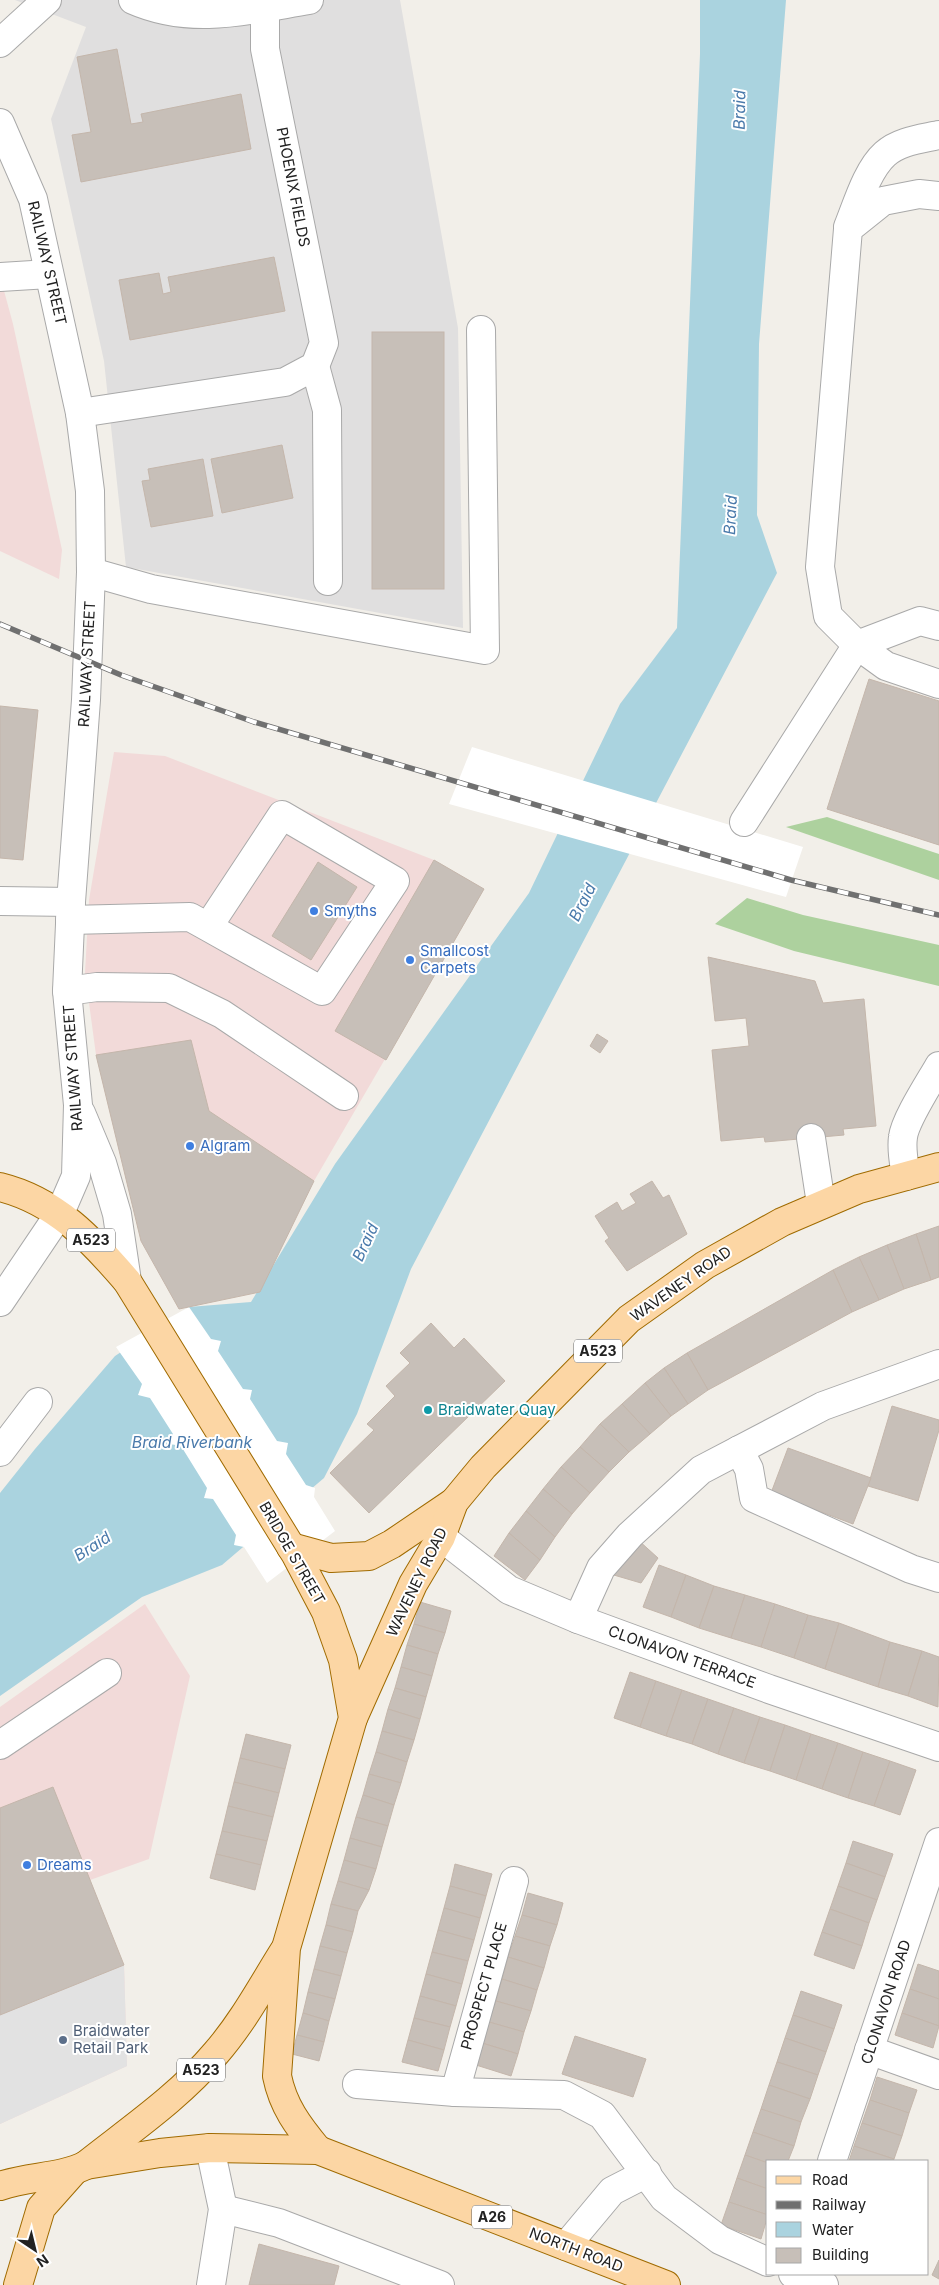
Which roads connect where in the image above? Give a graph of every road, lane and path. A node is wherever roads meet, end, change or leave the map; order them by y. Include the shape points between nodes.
1 (47, 0) edge
2 (133, 0) edge
3 (310, 0) edge
4 (265, 4) edge
5 (0, 43) edge
6 (0, 122) edge
7 (939, 135) edge
8 (939, 196) edge
9 (848, 229) junction
10 (50, 274) junction
11 (0, 277) edge
12 (481, 330) dead end
13 (315, 366) junction
14 (80, 413) junction
15 (91, 572) junction
16 (328, 581) dead end
17 (939, 626) edge
18 (857, 644) junction
19 (939, 684) edge
20 (744, 822) dead end
21 (0, 900) edge
22 (70, 911) junction
23 (208, 927) junction
24 (67, 991) junction
25 (939, 1066) edge
26 (344, 1096) dead end
27 (78, 1105) junction
28 (811, 1138) dead end
29 (939, 1167) edge
30 (906, 1176) junction
31 (0, 1187) edge
32 (821, 1204) junction
33 (60, 1213) junction
34 (127, 1280) junction
35 (0, 1302) edge
36 (939, 1364) edge
37 (38, 1402) dead end
38 (739, 1450) junction
39 (0, 1452) edge
40 (454, 1502) junction
41 (441, 1537) junction
42 (291, 1548) junction
43 (939, 1578) edge
44 (578, 1619) junction
45 (106, 1673) dead end
46 (353, 1718) junction
47 (0, 1745) edge
48 (939, 1747) edge
49 (939, 1842) edge
50 (514, 1881) dead end
51 (286, 1948) junction
52 (869, 2050) junction
53 (939, 2075) edge
54 (357, 2084) dead end
55 (455, 2092) junction
56 (210, 2148) junction
57 (318, 2150) junction
58 (832, 2160) edge
59 (79, 2168) junction
60 (647, 2173) junction
61 (0, 2186) edge
62 (223, 2209) junction
63 (566, 2246) junction
64 (766, 2261) edge
65 (797, 2275) edge
66 (18, 2285) edge
67 (211, 2285) edge
68 (440, 2285) edge
69 (666, 2285) edge
70 (824, 2285) edge

1 - 5 street
2 - 4 street via 152,8 212,16
3 - 4 street
4 - 13 street, PHOENIX FIELDS via 265,49 324,343
6 - 10 street, RAILWAY STREET via 33,199
7 - 9 street via 910,140 884,154 867,179
8 - 9 street via 919,194 883,201
9 - 18 street via 820,567 828,616
10 - 11 street
10 - 14 street, RAILWAY STREET
12 - 15 street via 485,650 151,588
13 - 14 street via 285,382
13 - 16 street via 327,410
14 - 15 street, RAILWAY STREET via 90,490
15 - 22 street, RAILWAY STREET via 86,700
17 - 18 street via 920,621
18 - 19 street via 886,666
18 - 20 street
21 - 22 street
22 - 23 street via 190,917
22 - 24 street, RAILWAY STREET
23 - 23 street via 322,991 395,881 282,815
24 - 26 street via 97,987 170,988 222,1014
24 - 27 street, RAILWAY STREET
25 - 30 street via 903,1135
27 - 33 street, RAILWAY STREET via 76,1176
27 - 34 street via 102,1163 116,1214
28 - 32 street
29 - 30 main road, WAVENEY ROAD / A523
30 - 32 main road, WAVENEY ROAD / A523
31 - 33 main road, A523
32 - 40 main road, WAVENEY ROAD / A523 via 732,1248 629,1319 483,1468
33 - 34 main road, A523 via 98,1247
33 - 35 street, RAILWAY STREET
34 - 42 main road, BRIDGE STREET / A523
36 - 38 street via 823,1406
37 - 39 street
38 - 43 street via 749,1469 754,1498 911,1569
38 - 44 street via 701,1470 630,1535 601,1568
40 - 41 main road, WAVENEY ROAD / A523
40 - 42 main road via 369,1556 331,1558
41 - 44 street, CLONAVON TERRACE via 509,1590
41 - 46 main road, WAVENEY ROAD / A523 via 413,1584
42 - 46 main road, BRIDGE STREET / A523 via 326,1612 343,1660
44 - 48 street, CLONAVON TERRACE
45 - 47 street
46 - 51 main road, BRIDGE STREET / A523
49 - 52 street, CLONAVON ROAD
50 - 55 street, PROSPECT PLACE
51 - 57 main road, BRIDGE STREET / A523 via 277,2076 281,2096 296,2124
51 - 59 main road, BRIDGE STREET / A523 via 235,2030 216,2054 174,2095
52 - 53 street
52 - 58 street, CLONAVON ROAD
54 - 55 street
55 - 60 street via 564,2095 602,2115
56 - 57 main road, A26
56 - 59 main road, A26 via 160,2153
56 - 62 street
57 - 63 main road, NORTH ROAD / A26
59 - 61 main road, A26
59 - 66 main road, BRIDGE STREET via 41,2208
60 - 63 street via 612,2191
60 - 64 street via 664,2198 720,2240
62 - 67 street
62 - 68 street via 279,2223
63 - 69 main road, NORTH ROAD / A26
65 - 70 street

